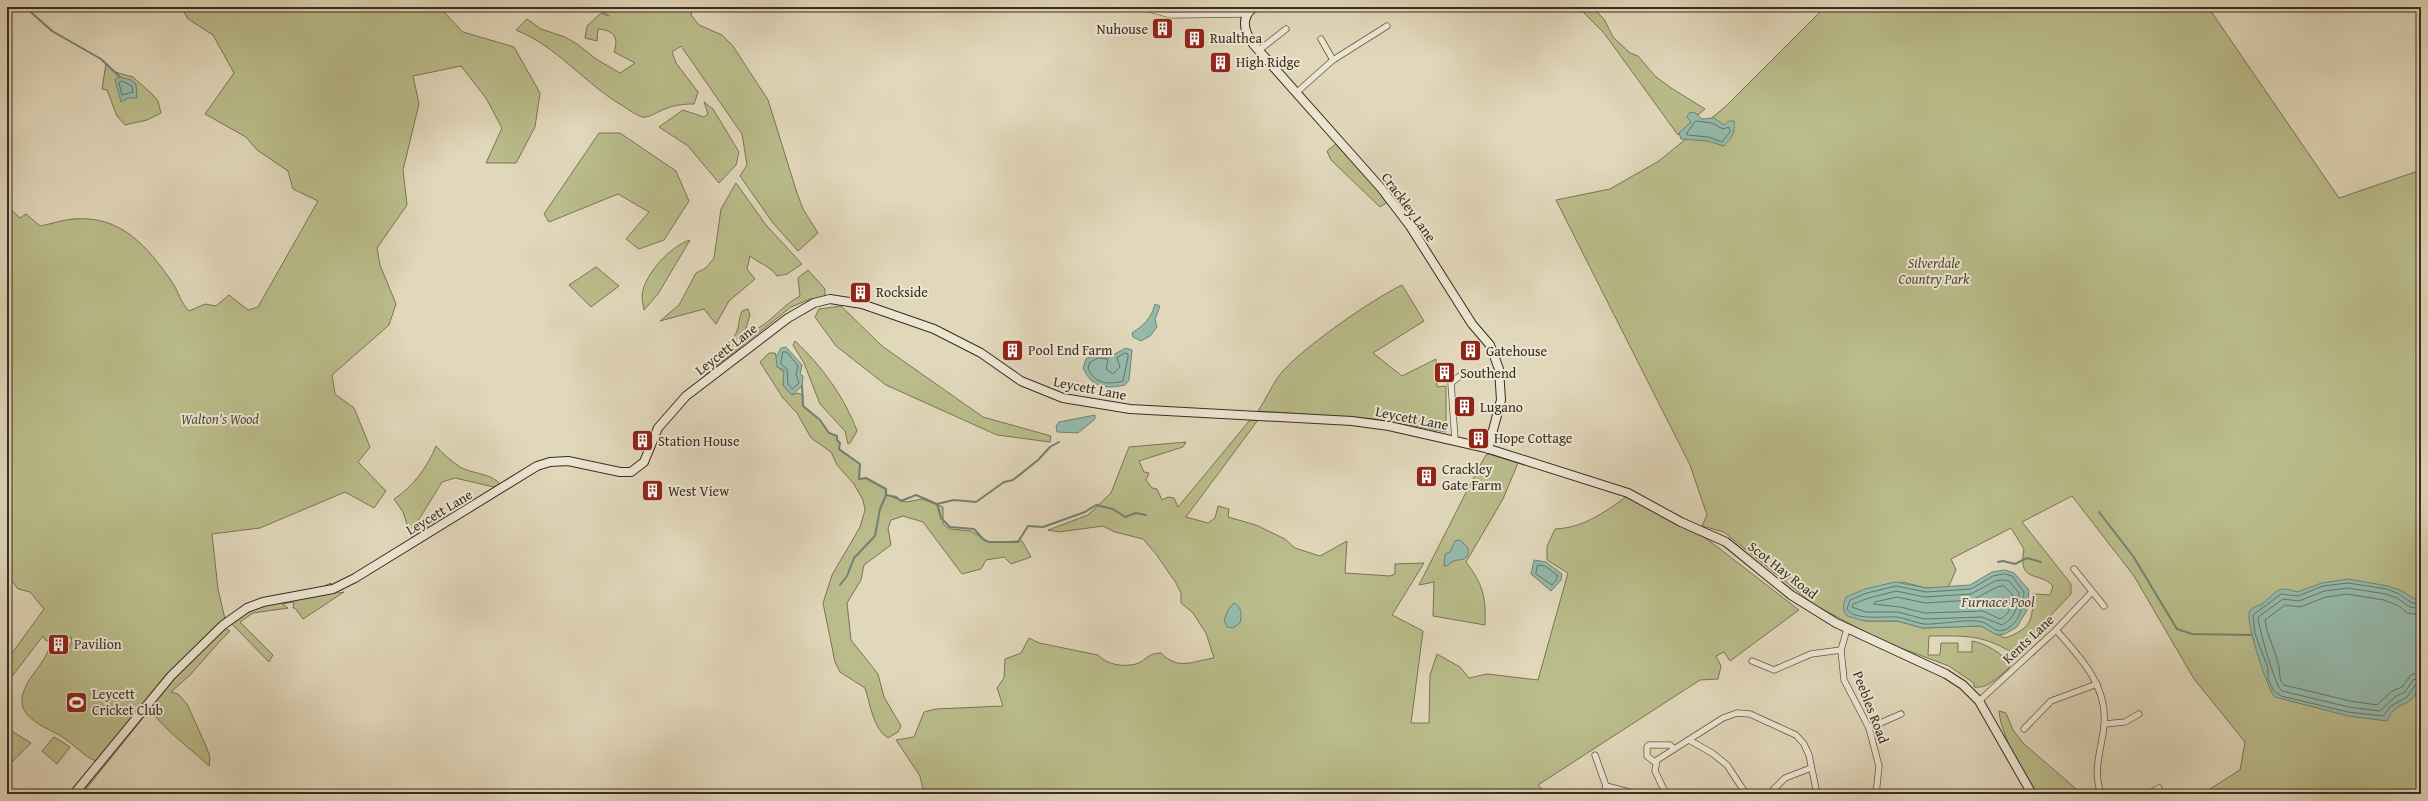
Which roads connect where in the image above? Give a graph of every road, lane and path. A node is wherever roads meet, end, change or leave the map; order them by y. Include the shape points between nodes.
1 (1142, 7) edge
2 (1253, 7) edge
3 (1246, 14) junction
4 (1387, 26) dead end
5 (1286, 29) dead end
6 (1321, 39) dead end
7 (1258, 51) junction
8 (1333, 60) junction
9 (1296, 93) junction
10 (1465, 372) dead end
11 (1455, 440) junction
12 (1487, 449) junction
13 (2074, 569) dead end
14 (2092, 592) junction
15 (2104, 606) dead end
16 (1847, 629) junction
17 (2056, 630) junction
18 (1841, 650) junction
19 (1752, 661) dead end
20 (2097, 684) junction
21 (1979, 701) junction
22 (1901, 714) dead end
23 (2139, 714) dead end
24 (2105, 724) junction
25 (1868, 728) junction
26 (2024, 729) dead end
27 (1689, 740) junction
28 (1674, 749) junction
29 (1595, 755) dead end
30 (1657, 761) junction
31 (1811, 768) junction
32 (1606, 786) junction
33 (2159, 788) dead end
34 (74, 794) edge
35 (1604, 794) edge
36 (1637, 794) edge
37 (1665, 794) edge
38 (1746, 794) edge
39 (1769, 794) edge
40 (1817, 794) edge
41 (1876, 794) edge
42 (2032, 794) edge
43 (2101, 794) edge
44 (2148, 794) edge

1 - 3 street via 1171,15
2 - 3 street
3 - 7 street, Crackley Lane via 1246,34
4 - 8 street
5 - 7 street
6 - 8 street
7 - 9 street, Crackley Lane
8 - 9 street
9 - 12 street, Crackley Lane via 1344,144 1410,226 1472,324 1490,346 1499,369 1501,400
10 - 11 street via 1451,383
11 - 12 street, Leycett Lane
11 - 34 street, Leycett Lane via 1352,421 1130,409 1063,398 1021,381 981,353 934,329 894,313 830,299 814,303 788,318 686,396 658,428 644,462 631,472 620,472 568,460 537,466 333,589 263,602 247,608 223,624 171,676
12 - 16 street, Scot Hay Road via 1628,493 1680,522 1726,542 1791,595
13 - 14 street
14 - 15 street
14 - 17 street, Kents Lane
16 - 18 street, Peebles Road
16 - 21 street, Scot Hay Road via 1946,674 1963,685
17 - 20 street via 2087,665
17 - 21 street, Kents Lane
18 - 19 street via 1811,654 1774,670
18 - 25 street, Peebles Road via 1844,680
20 - 24 street
20 - 26 street via 2051,701
21 - 42 street, Scot Hay Road
22 - 25 street
23 - 24 street via 2125,722
24 - 43 street via 2097,756 2097,779
25 - 41 street, Peebles Road via 1879,766
27 - 28 street
27 - 31 street via 1723,718 1737,713 1750,714 1796,735 1810,754
27 - 38 street via 1727,765
28 - 30 street
28 - 30 street via 1670,745 1649,745 1647,756
29 - 32 street
30 - 37 street via 1655,772
31 - 39 street via 1785,778
31 - 40 street
32 - 35 street
32 - 36 street
33 - 44 street

